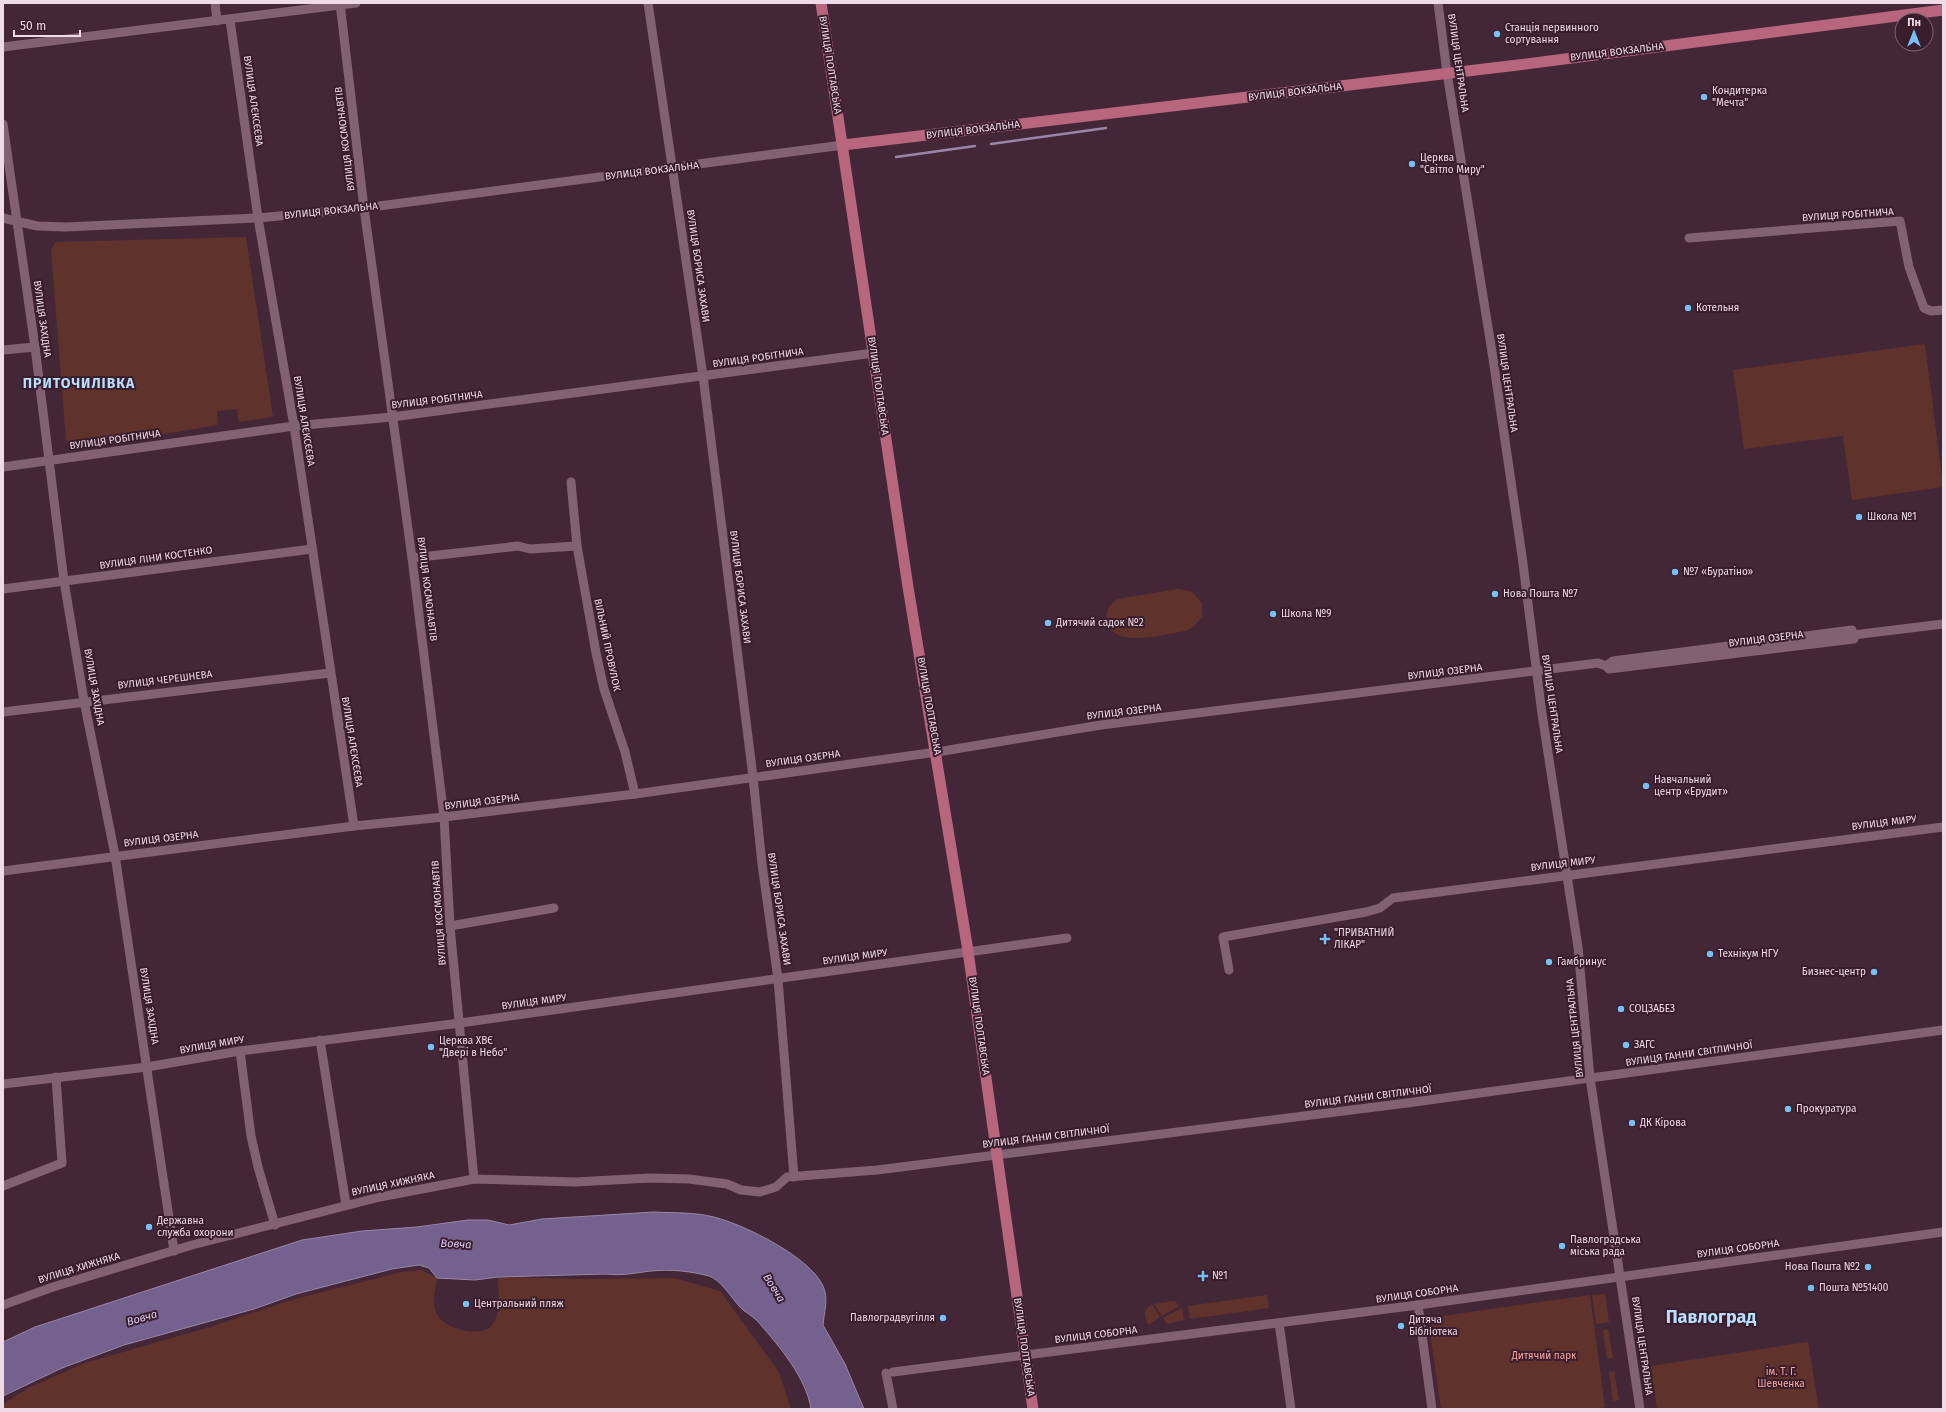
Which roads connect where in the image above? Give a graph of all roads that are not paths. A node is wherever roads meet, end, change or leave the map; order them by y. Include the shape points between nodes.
1 (215, 3) edge
2 (356, 3) edge
3 (648, 3) edge
4 (821, 3) edge
5 (1438, 3) edge
6 (340, 4) edge
7 (1943, 10) edge
8 (230, 20) junction
9 (218, 21) junction
10 (3, 47) edge
11 (1447, 73) junction
12 (3, 124) edge
13 (843, 145) junction
14 (672, 168) junction
15 (364, 208) junction
16 (3, 218) edge
17 (258, 218) junction
18 (18, 222) junction
19 (1689, 238) dead end
20 (1943, 310) edge
21 (35, 347) junction
22 (3, 350) edge
23 (874, 353) junction
24 (703, 376) junction
25 (392, 417) junction
26 (294, 426) junction
27 (50, 461) junction
28 (3, 467) edge
29 (571, 482) dead end
30 (577, 546) junction
31 (312, 548) junction
32 (412, 558) junction
33 (64, 581) junction
34 (3, 589) edge
35 (1943, 624) edge
36 (1537, 672) junction
37 (330, 673) junction
38 (84, 701) junction
39 (3, 712) edge
40 (936, 752) junction
41 (753, 777) junction
42 (635, 794) junction
43 (444, 818) junction
44 (354, 826) junction
45 (1943, 827) edge
46 (114, 856) junction
47 (3, 871) edge
48 (1567, 874) junction
49 (554, 908) dead end
50 (450, 926) junction
51 (1067, 938) dead end
52 (968, 951) junction
53 (1229, 970) dead end
54 (778, 979) junction
55 (460, 1023) junction
56 (1943, 1030) edge
57 (320, 1040) junction
58 (240, 1051) junction
59 (147, 1067) junction
60 (56, 1077) junction
61 (1590, 1078) junction
62 (3, 1084) edge
63 (998, 1154) junction
64 (794, 1176) junction
65 (474, 1179) junction
66 (3, 1186) edge
67 (346, 1205) junction
68 (275, 1225) junction
69 (1943, 1232) edge
70 (174, 1251) junction
71 (1621, 1276) junction
72 (3, 1305) edge
73 (1418, 1306) junction
74 (1279, 1323) junction
75 (1026, 1355) junction
76 (893, 1409) edge
77 (1033, 1409) edge
78 (1291, 1409) edge
79 (1432, 1409) edge
80 (1640, 1409) edge

1 - 9 street
2 - 6 street
3 - 14 street, ВУЛИЦЯ БОРИСА ЗАХАВИ
4 - 13 main road, ВУЛИЦЯ ПОЛТАВСЬКА
5 - 11 street, ВУЛИЦЯ ЦЕНТРАЛЬНА
6 - 8 street
6 - 15 street, ВУЛИЦЯ КОСМОНАВТІВ
7 - 11 main road, ВУЛИЦЯ ВОКЗАЛЬНА
8 - 9 street
8 - 17 street, ВУЛИЦЯ АЛЄКСЄЄВА
9 - 10 street
11 - 13 main road, ВУЛИЦЯ ВОКЗАЛЬНА
11 - 36 street, ВУЛИЦЯ ЦЕНТРАЛЬНА via 1492,352
12 - 18 street, ВУЛИЦЯ ЗАХІДНА
13 - 14 street, ВУЛИЦЯ ВОКЗАЛЬНА
13 - 23 main road, ВУЛИЦЯ ПОЛТАВСЬКА
14 - 15 street, ВУЛИЦЯ ВОКЗАЛЬНА
14 - 24 street, ВУЛИЦЯ БОРИСА ЗАХАВИ
15 - 17 street, ВУЛИЦЯ ВОКЗАЛЬНА
15 - 25 street, ВУЛИЦЯ КОСМОНАВТІВ
16 - 18 street, ВУЛИЦЯ ВОКЗАЛЬНА
17 - 18 street, ВУЛИЦЯ ВОКЗАЛЬНА via 66,227
17 - 26 street, ВУЛИЦЯ АЛЄКСЄЄВА
18 - 21 street, ВУЛИЦЯ ЗАХІДНА
19 - 20 street, ВУЛИЦЯ РОБІТНИЧА via 1900,221 1909,267 1924,308 1932,311
21 - 22 street
21 - 27 street, ВУЛИЦЯ ЗАХІДНА
23 - 24 street, ВУЛИЦЯ РОБІТНИЧА
23 - 40 main road, ВУЛИЦЯ ПОЛТАВСЬКА via 908,587
24 - 25 street, ВУЛИЦЯ РОБІТНИЧА
24 - 41 street, ВУЛИЦЯ БОРИСА ЗАХАВИ
25 - 26 street, ВУЛИЦЯ РОБІТНИЧА
25 - 32 street, ВУЛИЦЯ КОСМОНАВТІВ
26 - 27 street, ВУЛИЦЯ РОБІТНИЧА
26 - 31 street, ВУЛИЦЯ АЛЄКСЄЄВА
27 - 28 street, ВУЛИЦЯ РОБІТНИЧА
27 - 33 street, ВУЛИЦЯ ЗАХІДНА
29 - 30 street, ВІЛЬНИЙ ПРОВУЛОК
30 - 32 street via 518,546
30 - 42 street, ВІЛЬНИЙ ПРОВУЛОК via 604,688 625,752
31 - 33 street, ВУЛИЦЯ ЛІНИ КОСТЕНКО
31 - 37 street, ВУЛИЦЯ АЛЄКСЄЄВА
32 - 43 street, ВУЛИЦЯ КОСМОНАВТІВ
33 - 34 street, ВУЛИЦЯ ЛІНИ КОСТЕНКО
33 - 38 street, ВУЛИЦЯ ЗАХІДНА
35 - 36 street, ВУЛИЦЯ ОЗЕРНА via 1853,635 1852,630 1613,661 1608,667 1598,663
36 - 40 street, ВУЛИЦЯ ОЗЕРНА via 1101,725
36 - 48 street, ВУЛИЦЯ ЦЕНТРАЛЬНА
37 - 38 street, ВУЛИЦЯ ЧЕРЕШНЕВА
37 - 44 street, ВУЛИЦЯ АЛЄКСЄЄВА
38 - 39 street, ВУЛИЦЯ ЧЕРЕШНЕВА
38 - 46 street, ВУЛИЦЯ ЗАХІДНА
40 - 41 street, ВУЛИЦЯ ОЗЕРНА
40 - 52 main road, ВУЛИЦЯ ПОЛТАВСЬКА
41 - 42 street, ВУЛИЦЯ ОЗЕРНА
41 - 54 street, ВУЛИЦЯ БОРИСА ЗАХАВИ
42 - 43 street, ВУЛИЦЯ ОЗЕРНА
43 - 44 street, ВУЛИЦЯ ОЗЕРНА
43 - 50 street, ВУЛИЦЯ КОСМОНАВТІВ
44 - 46 street, ВУЛИЦЯ ОЗЕРНА
45 - 48 street, ВУЛИЦЯ МИРУ
46 - 47 street, ВУЛИЦЯ ОЗЕРНА
46 - 59 street, ВУЛИЦЯ ЗАХІДНА
48 - 53 street, ВУЛИЦЯ МИРУ via 1393,898 1380,908 1366,912 1224,937
48 - 61 street, ВУЛИЦЯ ЦЕНТРАЛЬНА via 1578,946
49 - 50 street
50 - 55 street, ВУЛИЦЯ КОСМОНАВТІВ
51 - 52 street, ВУЛИЦЯ МИРУ
52 - 54 street, ВУЛИЦЯ МИРУ
52 - 63 main road, ВУЛИЦЯ ПОЛТАВСЬКА
54 - 55 street, ВУЛИЦЯ МИРУ
54 - 64 street, ВУЛИЦЯ БОРИСА ЗАХАВИ
55 - 57 street, ВУЛИЦЯ МИРУ
55 - 65 street, ВУЛИЦЯ КОСМОНАВТІВ
56 - 61 street, ВУЛИЦЯ ГАННИ СВІТЛИЧНОЇ
57 - 58 street, ВУЛИЦЯ МИРУ
57 - 67 street
58 - 59 street, ВУЛИЦЯ МИРУ
58 - 68 street via 251,1136
59 - 60 street, ВУЛИЦЯ МИРУ
59 - 70 street, ВУЛИЦЯ ЗАХІДНА
60 - 62 street, ВУЛИЦЯ МИРУ
60 - 66 street via 62,1163
61 - 63 street, ВУЛИЦЯ ГАННИ СВІТЛИЧНОЇ
61 - 71 street, ВУЛИЦЯ ЦЕНТРАЛЬНА
63 - 64 street, ВУЛИЦЯ ГАННИ СВІТЛИЧНОЇ via 877,1170
63 - 75 main road, ВУЛИЦЯ ПОЛТАВСЬКА
64 - 65 street, ВУЛИЦЯ ХИЖНЯКА via 787,1177 776,1187 760,1192 689,1179 650,1178 575,1182
65 - 67 street, ВУЛИЦЯ ХИЖНЯКА
67 - 68 street, ВУЛИЦЯ ХИЖНЯКА
68 - 70 street, ВУЛИЦЯ ХИЖНЯКА
69 - 71 street, ВУЛИЦЯ СОБОРНА
70 - 72 street, ВУЛИЦЯ ХИЖНЯКА
71 - 73 street, ВУЛИЦЯ СОБОРНА
71 - 80 street, ВУЛИЦЯ ЦЕНТРАЛЬНА
73 - 74 street, ВУЛИЦЯ СОБОРНА
73 - 79 street
74 - 75 street, ВУЛИЦЯ СОБОРНА
74 - 78 street
75 - 76 street, ВУЛИЦЯ СОБОРНА via 890,1372
75 - 77 main road, ВУЛИЦЯ ПОЛТАВСЬКА

